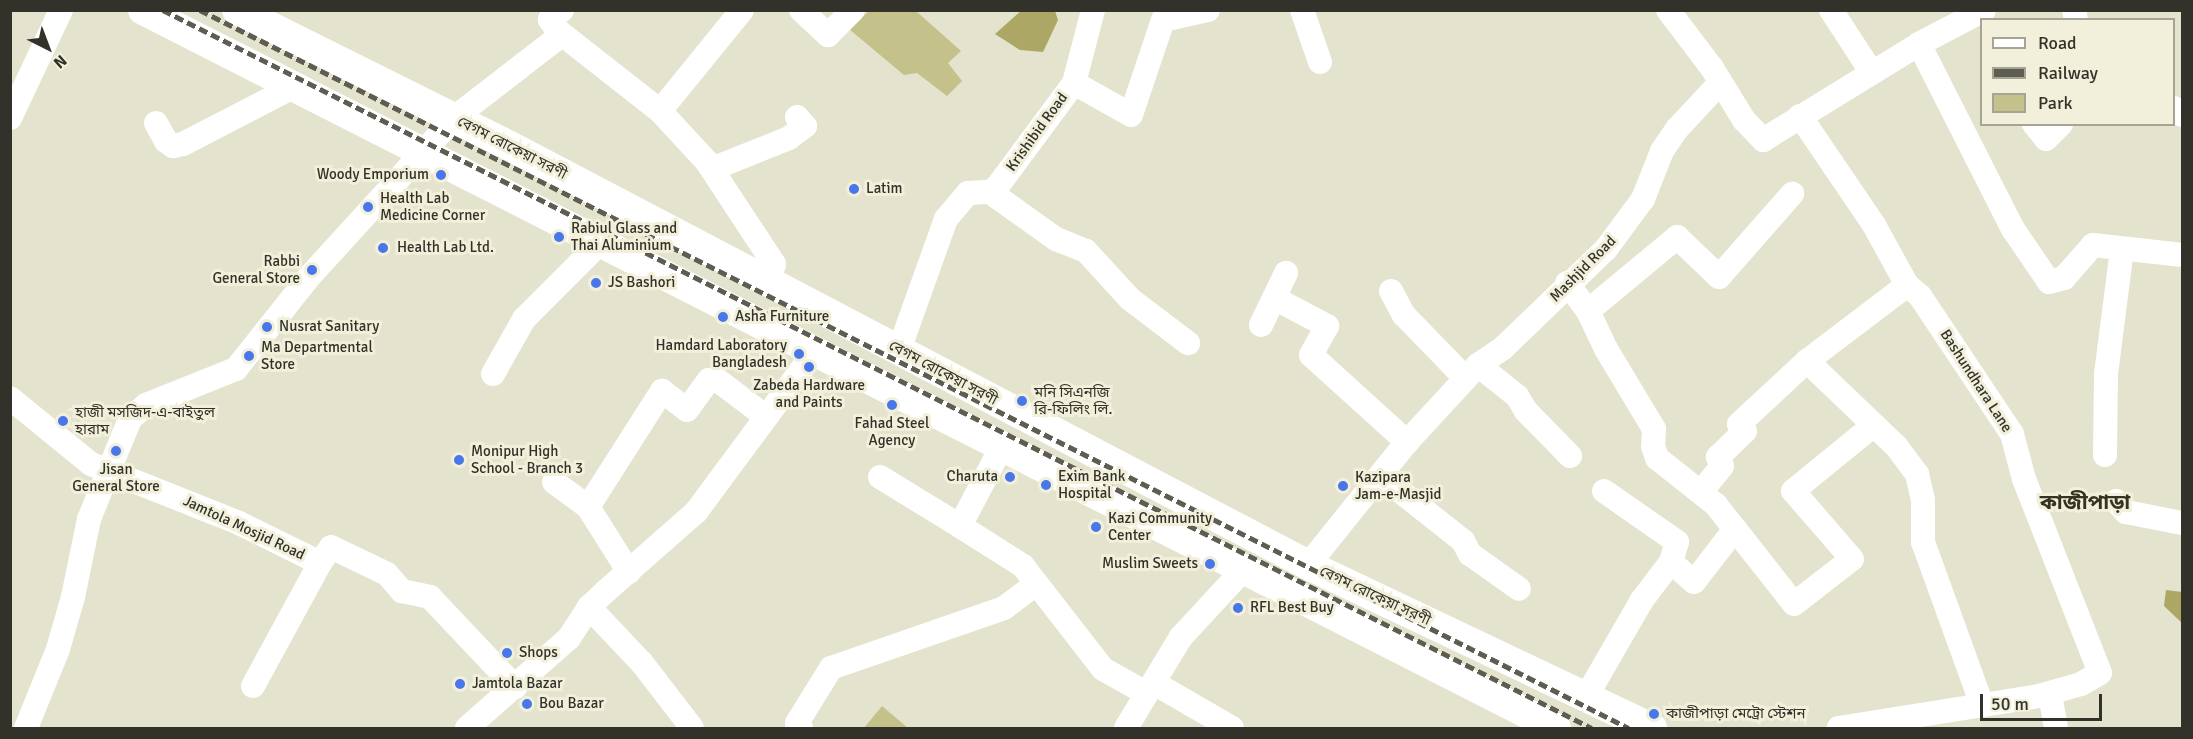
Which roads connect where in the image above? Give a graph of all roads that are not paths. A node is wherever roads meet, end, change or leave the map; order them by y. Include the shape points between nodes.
1 (61, 10) edge
2 (143, 10) edge
3 (237, 10) edge
4 (742, 10) edge
5 (801, 10) edge
6 (853, 10) edge
7 (1093, 10) edge
8 (1208, 10) edge
9 (1302, 10) edge
10 (1668, 10) edge
11 (1831, 10) edge
12 (1984, 10) edge
13 (553, 18) edge
14 (1919, 44) junction
15 (1320, 62) dead end
16 (1872, 73) junction
17 (1074, 83) junction
18 (284, 84) junction
19 (1719, 84) junction
20 (660, 111) junction
21 (1800, 116) junction
22 (797, 117) dead end
23 (10, 118) edge
24 (454, 118) junction
25 (156, 123) dead end
26 (2036, 126) edge
27 (2059, 126) edge
28 (423, 152) junction
29 (712, 169) junction
30 (990, 192) junction
31 (1792, 194) dead end
32 (600, 243) junction
33 (2121, 249) junction
34 (2182, 255) edge
35 (1286, 273) dead end
36 (768, 282) junction
37 (1567, 282) junction
38 (1907, 285) junction
39 (1391, 291) dead end
40 (1276, 299) junction
41 (1588, 311) junction
42 (1261, 325) dead end
43 (1188, 343) dead end
44 (816, 350) junction
45 (899, 350) junction
46 (1807, 361) junction
47 (1472, 371) junction
48 (493, 374) dead end
49 (10, 398) edge
50 (765, 416) junction
51 (1875, 425) junction
52 (1407, 442) junction
53 (1003, 444) junction
54 (2105, 455) dead end
55 (1570, 456) dead end
56 (106, 470) junction
57 (1382, 476) junction
58 (880, 477) dead end
59 (554, 482) dead end
60 (1604, 491) dead end
61 (1701, 492) junction
62 (2116, 501) dead end
63 (588, 507) junction
64 (2182, 523) edge
65 (960, 526) junction
66 (1735, 530) junction
67 (1671, 562) junction
68 (320, 563) junction
69 (1308, 565) junction
70 (1244, 569) junction
71 (629, 572) junction
72 (1036, 584) junction
73 (1519, 589) dead end
74 (589, 607) junction
75 (253, 686) dead end
76 (515, 687) junction
77 (1150, 688) junction
78 (2050, 694) junction
79 (1586, 697) junction
80 (1982, 705) junction
81 (26, 729) edge
82 (467, 729) edge
83 (692, 729) edge
84 (801, 729) edge
85 (1126, 729) edge
86 (1232, 729) edge
87 (1556, 729) edge
88 (1652, 729) edge
89 (1839, 729) edge
90 (2056, 729) edge

1 - 23 street
2 - 18 main road
3 - 24 main road, বেগম রোকেয়া সরণী
4 - 20 street
5 - 6 street via 828,35
7 - 17 street
8 - 17 street, Krishibid Road via 1163,20 1131,115
9 - 15 street
10 - 19 street
11 - 16 street
12 - 14 street
13 - 20 street
13 - 24 street via 555,40
14 - 16 street
14 - 33 street via 2013,229 2049,282 2064,278 2093,245
16 - 21 street
17 - 30 street, Krishibid Road
18 - 25 street via 183,144 174,146 166,141
18 - 28 main road
19 - 21 street via 1762,140
19 - 37 street, Mashjid Road via 1662,151 1643,199 1627,224 1606,249
20 - 29 street
21 - 38 street, Bashundhara Lane via 1874,225
22 - 29 street via 805,126 789,138
24 - 28 street
24 - 36 main road, বেগম রোকেয়া সরণী
26 - 27 street via 2046,139
28 - 32 main road
28 - 56 street via 308,278 236,369 146,405 130,419
29 - 36 street via 774,264
30 - 43 street via 1056,239 1086,251 1130,299
30 - 45 street via 968,193 946,219
31 - 41 street via 1719,277 1677,237
32 - 44 main road
32 - 48 street via 524,319
33 - 34 street
33 - 54 street via 2106,374
35 - 40 street
36 - 45 main road, বেগম রোকেয়া সরণী
37 - 41 street
37 - 47 street, Mashjid Road via 1503,348
38 - 46 street
38 - 78 street, Bashundhara Lane via 1920,296 2012,435 2024,479 2100,673
39 - 47 street via 1404,315
40 - 42 street
40 - 52 street via 1327,326 1311,355
41 - 61 street via 1654,429 1657,458
44 - 50 street
44 - 53 main road
45 - 69 main road, বেগম রোকেয়া সরণী
46 - 51 street
46 - 61 street via 1739,424 1745,431 1718,457 1722,466
47 - 52 street, Mashjid Road
47 - 55 street via 1517,396 1526,411
49 - 56 street, Jamtola Mosjid Road via 91,464
50 - 63 street via 716,378 709,380 687,410 662,391
50 - 71 street via 696,512
51 - 66 street via 1793,491 1852,559 1794,604
51 - 80 street via 1917,474 1923,500 1923,542
52 - 57 street, Mashjid Road
53 - 65 street
53 - 70 main road
56 - 68 street, Jamtola Mosjid Road via 239,523
56 - 81 street via 89,519 74,597 58,649
57 - 69 street, Mashjid Road
57 - 73 street via 1463,541 1470,554
58 - 65 street
59 - 63 street
60 - 67 street via 1677,542
61 - 66 street
62 - 64 street via 2126,512
63 - 71 street
65 - 72 street via 1023,566
66 - 67 street via 1694,582
67 - 79 street via 1642,600
68 - 75 street via 299,609
68 - 76 street, Jamtola Mosjid Road via 331,547 387,574 402,591 430,597
69 - 79 main road, বেগম রোকেয়া সরণী
70 - 77 street via 1180,637
70 - 87 main road
71 - 74 street
72 - 77 street via 1103,669
72 - 84 street via 1004,608 831,668 797,723
74 - 76 street via 569,638
74 - 83 street via 642,663
76 - 82 street
77 - 85 street
77 - 86 street
78 - 80 street
78 - 90 street
79 - 88 main road, বেগম রোকেয়া সরণী
80 - 89 street

